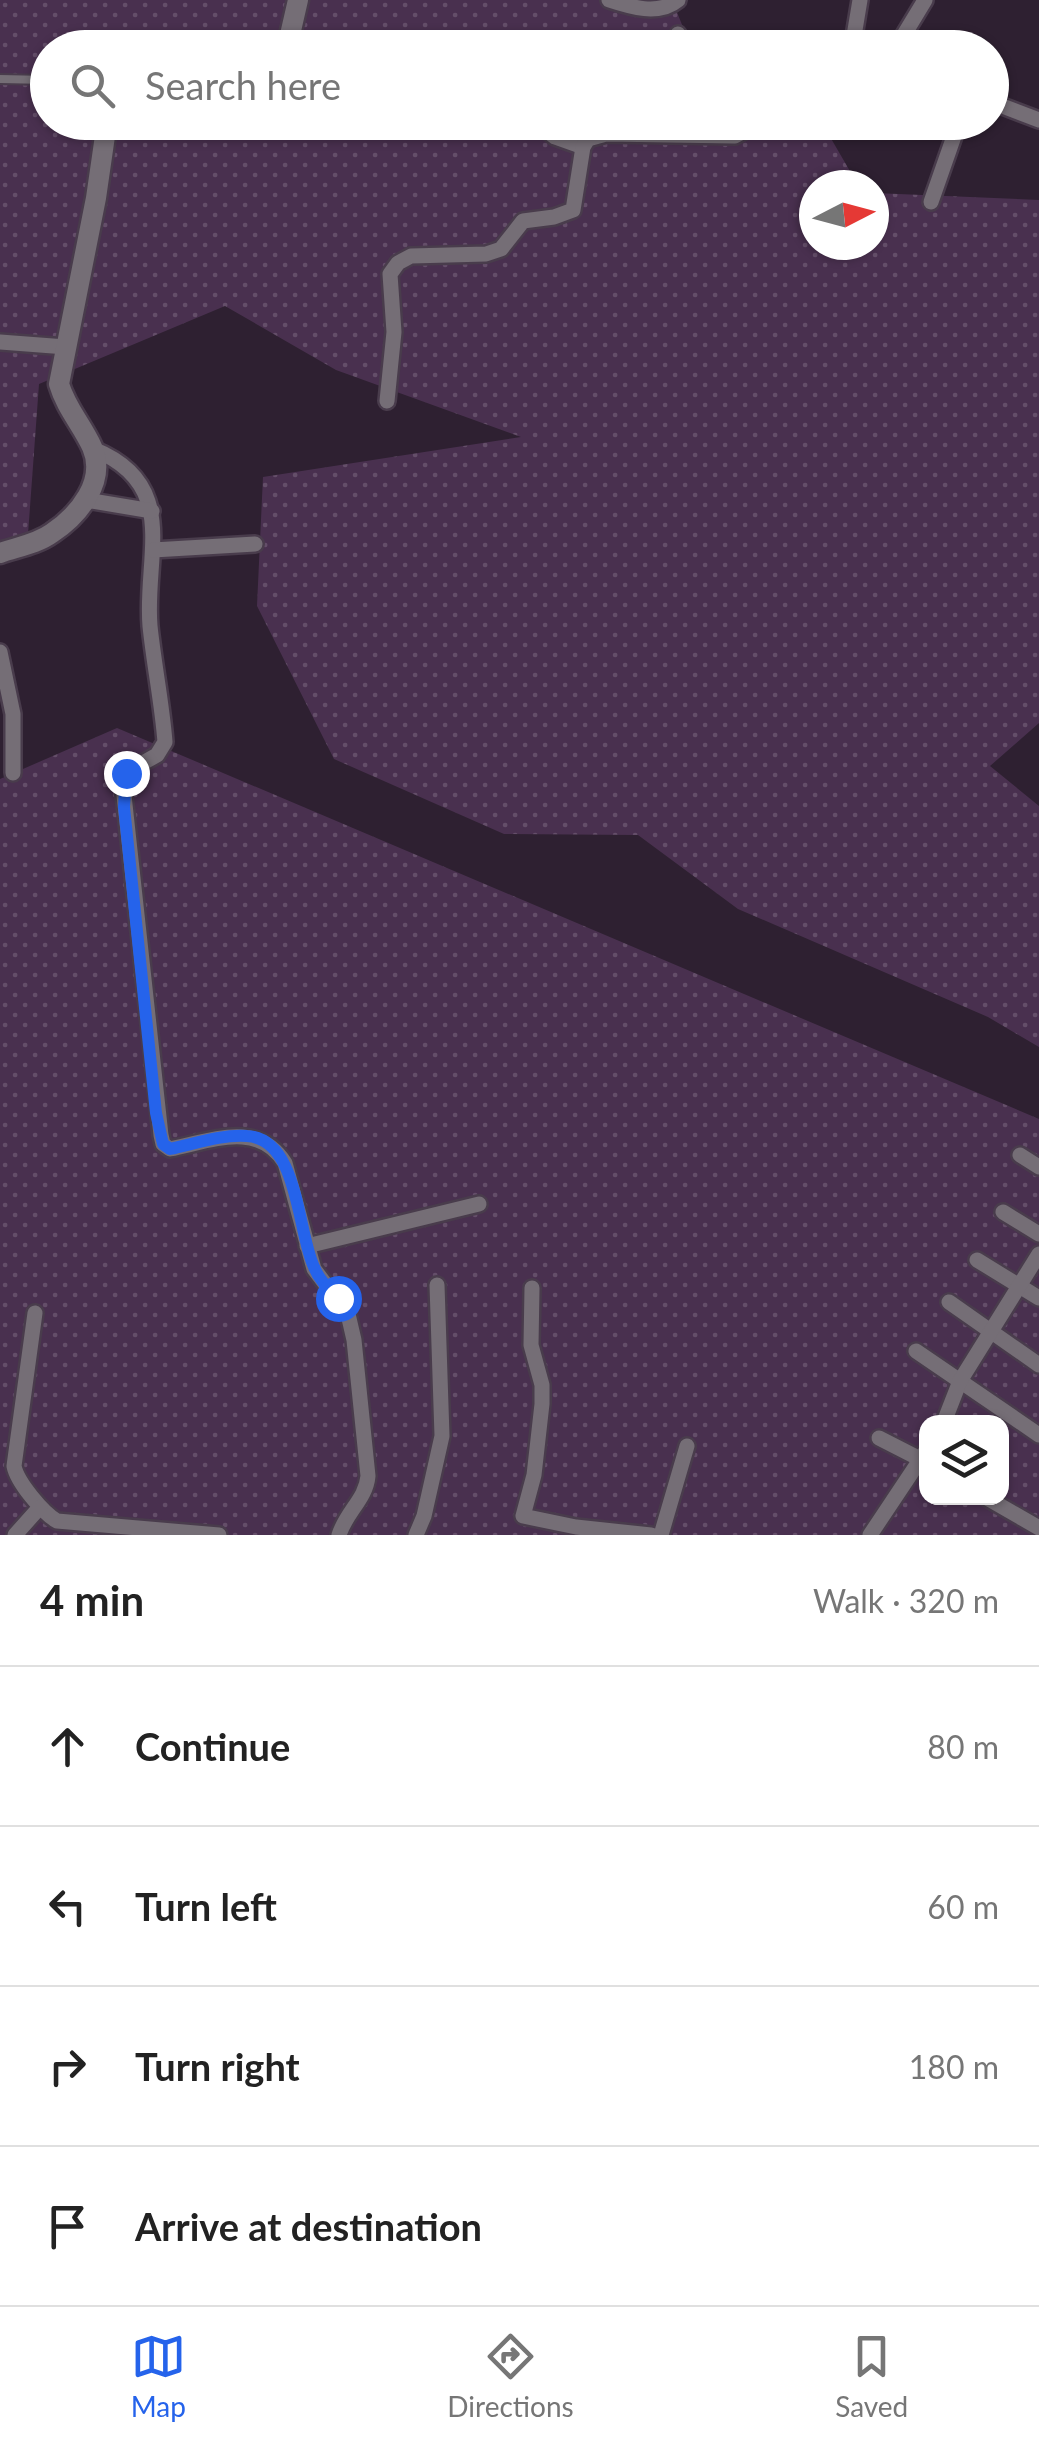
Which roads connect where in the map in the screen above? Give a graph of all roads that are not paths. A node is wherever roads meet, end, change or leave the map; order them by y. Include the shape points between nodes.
1 (298, 0) edge
2 (609, 0) edge
3 (678, 0) edge
4 (860, 0) edge
5 (925, 0) edge
6 (291, 30) edge
7 (855, 30) edge
8 (907, 30) edge
9 (0, 79) edge
10 (30, 80) edge
11 (1009, 109) edge
12 (1039, 120) edge
13 (104, 140) edge
14 (564, 140) edge
15 (587, 140) edge
16 (952, 140) edge
17 (583, 146) junction
18 (932, 202) dead end
19 (0, 342) edge
20 (66, 346) junction
21 (386, 401) dead end
22 (93, 449) junction
23 (86, 500) junction
24 (152, 511) junction
25 (255, 544) dead end
26 (153, 550) junction
27 (0, 553) edge
28 (0, 652) edge
29 (4, 687) edge
30 (13, 774) dead end
31 (1020, 1155) dead end
32 (1039, 1167) edge
33 (479, 1204) dead end
34 (1003, 1212) dead end
35 (1039, 1234) edge
36 (306, 1246) junction
37 (1039, 1254) edge
38 (976, 1260) dead end
39 (437, 1285) dead end
40 (1018, 1286) junction
41 (532, 1288) dead end
42 (1039, 1298) edge
43 (949, 1302) dead end
44 (35, 1313) dead end
45 (991, 1333) junction
46 (916, 1351) dead end
47 (1039, 1365) edge
48 (960, 1382) junction
49 (947, 1415) edge
50 (1039, 1435) edge
51 (879, 1438) dead end
52 (686, 1446) dead end
53 (8, 1452) edge
54 (919, 1455) edge
55 (919, 1466) edge
56 (998, 1505) edge
57 (40, 1507) junction
58 (1039, 1532) edge
59 (15, 1535) edge
60 (219, 1535) edge
61 (339, 1535) edge
62 (416, 1535) edge
63 (651, 1535) edge
64 (661, 1535) edge
65 (870, 1535) edge

1 - 6 street
2 - 3 street via 652,8
4 - 7 street
5 - 8 street
9 - 10 lane
11 - 12 street
13 - 20 street
14 - 17 street
15 - 17 street
16 - 18 street
17 - 21 street via 573,210 522,221 501,249 486,254 411,256 398,263 390,274 394,332
19 - 20 street
20 - 22 street via 63,398
22 - 23 street via 97,466
22 - 24 street via 120,462
23 - 24 street
23 - 27 street via 52,533
24 - 26 street
25 - 26 street
26 - 36 street via 150,627 165,742 126,773 124,786 160,1135 170,1149 245,1135 267,1142 285,1163
28 - 29 street
29 - 30 street via 12,714
31 - 32 street
33 - 36 street
34 - 35 street
36 - 61 street via 320,1279 348,1314 365,1432 367,1486
37 - 40 street
38 - 40 street
39 - 62 street via 442,1436
40 - 42 street
40 - 45 street
41 - 63 street via 531,1344 542,1404 523,1516
43 - 45 street
44 - 53 street
45 - 47 street
45 - 48 street
46 - 48 street
48 - 49 street
48 - 50 street
51 - 54 street
52 - 64 street
53 - 57 street via 19,1483
55 - 65 street
56 - 58 street
57 - 59 street
57 - 60 street via 58,1521

